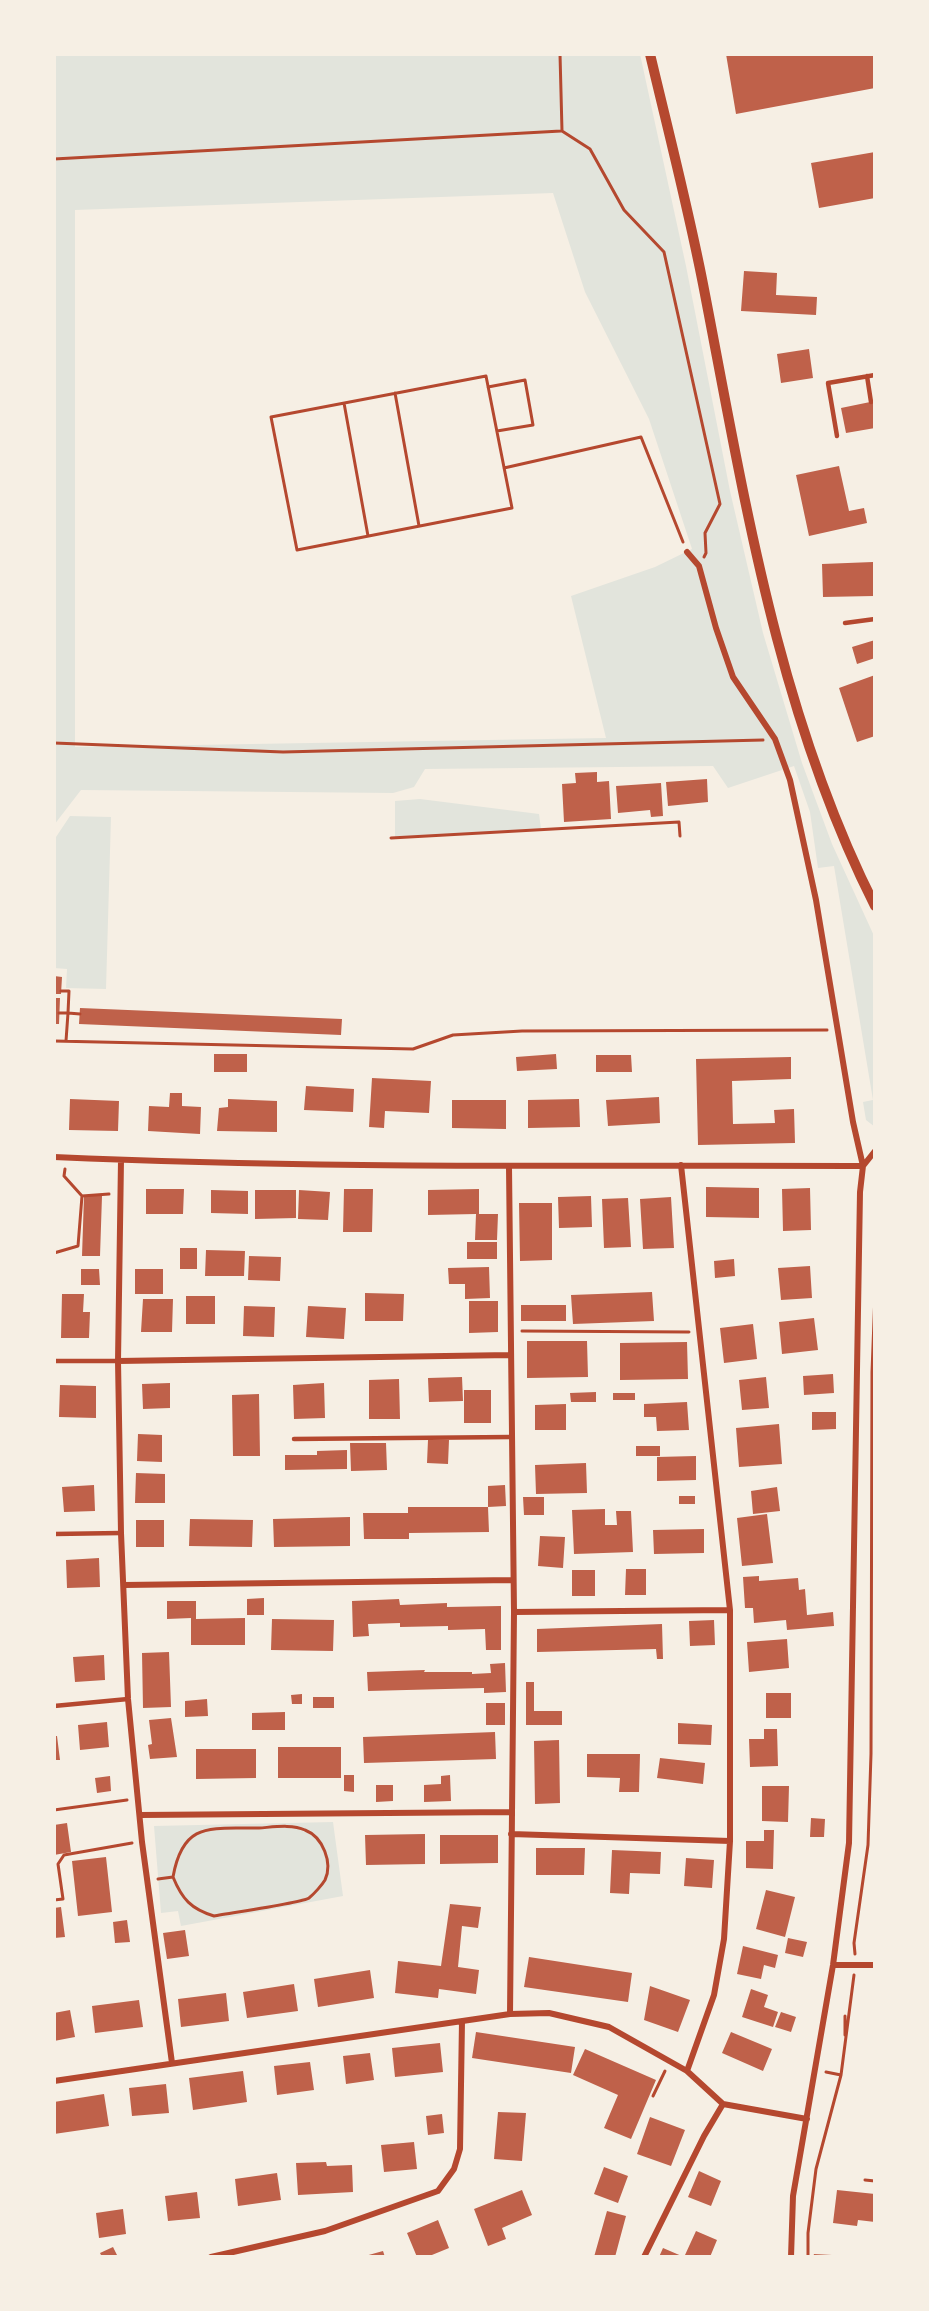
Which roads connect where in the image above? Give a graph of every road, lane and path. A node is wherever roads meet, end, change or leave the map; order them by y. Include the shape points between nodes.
1 (560, 54) edge
2 (650, 54) edge
3 (562, 131) junction
4 (54, 159) edge
5 (875, 375) edge
6 (867, 376) junction
7 (488, 387) junction
8 (395, 393) junction
9 (872, 402) dead end
10 (344, 403) junction
11 (497, 431) junction
12 (837, 436) dead end
13 (504, 468) junction
14 (419, 526) junction
15 (368, 536) junction
16 (687, 552) joint
17 (699, 566) junction
18 (875, 619) edge
19 (845, 622) dead end
20 (775, 739) junction
21 (54, 743) edge
22 (680, 836) dead end
23 (391, 838) dead end
24 (873, 903) edge
25 (61, 991) dead end
26 (59, 1013) dead end
27 (68, 1013) junction
28 (80, 1014) dead end
29 (838, 1030) junction
30 (54, 1041) edge
31 (66, 1041) junction
32 (875, 1151) edge
33 (54, 1157) edge
34 (67, 1158) junction
35 (121, 1161) junction
36 (681, 1165) junction
37 (863, 1166) junction
38 (509, 1167) junction
39 (120, 1194) junction
40 (82, 1196) junction
41 (54, 1253) edge
42 (875, 1294) edge
43 (511, 1331) junction
44 (700, 1332) junction
45 (511, 1355) junction
46 (54, 1361) edge
47 (118, 1361) junction
48 (873, 1372) edge
49 (511, 1437) junction
50 (294, 1439) dead end
51 (121, 1533) junction
52 (54, 1534) edge
53 (874, 1560) edge
54 (513, 1580) junction
55 (124, 1585) junction
56 (730, 1610) junction
57 (514, 1612) junction
58 (128, 1699) junction
59 (54, 1706) edge
60 (873, 1754) edge
61 (138, 1798) junction
62 (54, 1810) edge
63 (511, 1812) junction
64 (140, 1815) junction
65 (511, 1834) junction
66 (730, 1841) junction
67 (142, 1842) junction
68 (56, 1864) edge
69 (173, 1877) junction
70 (148, 1881) junction
71 (54, 1900) edge
72 (833, 1965) junction
73 (856, 1965) junction
74 (875, 1965) edge
75 (510, 2014) junction
76 (845, 2016) dead end
77 (462, 2021) junction
78 (845, 2050) junction
79 (670, 2061) junction
80 (172, 2063) junction
81 (815, 2070) junction
82 (687, 2071) junction
83 (841, 2075) junction
84 (54, 2081) edge
85 (653, 2096) dead end
86 (723, 2104) junction
87 (807, 2119) junction
88 (866, 2180) dead end
89 (875, 2181) edge
90 (211, 2257) edge
91 (644, 2257) edge
92 (791, 2257) edge
93 (808, 2257) edge

1 - 3 path
2 - 24 street via 702,280 775,634 810,751
3 - 4 path
3 - 17 path via 590,149 624,210 664,252 720,504 705,533 706,553
5 - 6 lane
6 - 9 lane
6 - 12 lane via 828,383
7 - 8 path via 486,376
7 - 11 path
7 - 11 path via 525,380 534,425
8 - 10 path
8 - 14 path
10 - 15 path
10 - 15 path via 271,417 297,550
11 - 13 path
13 - 14 path via 512,508
13 - 16 path via 641,437
14 - 15 path
16 - 17 street
17 - 20 street via 733,677
18 - 19 lane
20 - 21 path via 283,752
20 - 29 street via 790,780 816,900
22 - 23 path via 679,822
25 - 27 path via 69,991
26 - 27 path
27 - 28 path
27 - 31 path
29 - 31 path via 522,1031 453,1035 413,1049
29 - 37 street
30 - 31 path
32 - 37 street
33 - 34 street
34 - 35 street
34 - 40 path via 64,1176
35 - 38 street
35 - 39 street
36 - 37 street
36 - 38 street
36 - 44 street
37 - 72 street via 849,1843
38 - 43 street
39 - 40 path
39 - 47 street
40 - 41 path via 78,1246
42 - 48 path
43 - 44 path
43 - 45 street
44 - 56 street
45 - 47 street
45 - 49 street
46 - 47 lane
47 - 51 street
48 - 53 path
49 - 50 lane
49 - 54 street
51 - 52 lane
51 - 55 street
53 - 60 path
54 - 55 street
54 - 57 street
55 - 58 street
56 - 57 street
56 - 66 street
57 - 63 street
58 - 59 lane
58 - 61 street
60 - 73 path via 868,1845 854,1943
61 - 62 path
61 - 64 street
63 - 64 street
63 - 65 street
64 - 67 street
65 - 66 street
65 - 75 street
66 - 82 street via 724,1939 714,1995
67 - 68 path via 64,1855
67 - 70 street
68 - 71 path via 63,1899
69 - 69 path via 177,1857 187,1840 205,1829 306,1830 321,1842 327,1858 325,1880 308,1899 214,1916 200,1912 181,1895
69 - 70 path
70 - 80 street
72 - 73 street
72 - 81 street
73 - 74 street
73 - 78 path
75 - 77 street
75 - 79 street via 549,2013 609,2027
76 - 78 path
77 - 80 street
77 - 90 street via 460,2149 454,2169 438,2191 325,2231
78 - 83 path
79 - 82 street
79 - 85 path
80 - 84 street
81 - 83 path
81 - 87 street
82 - 86 street
83 - 93 path via 816,2169
86 - 87 street
86 - 91 street
87 - 92 street via 793,2196
88 - 89 path

